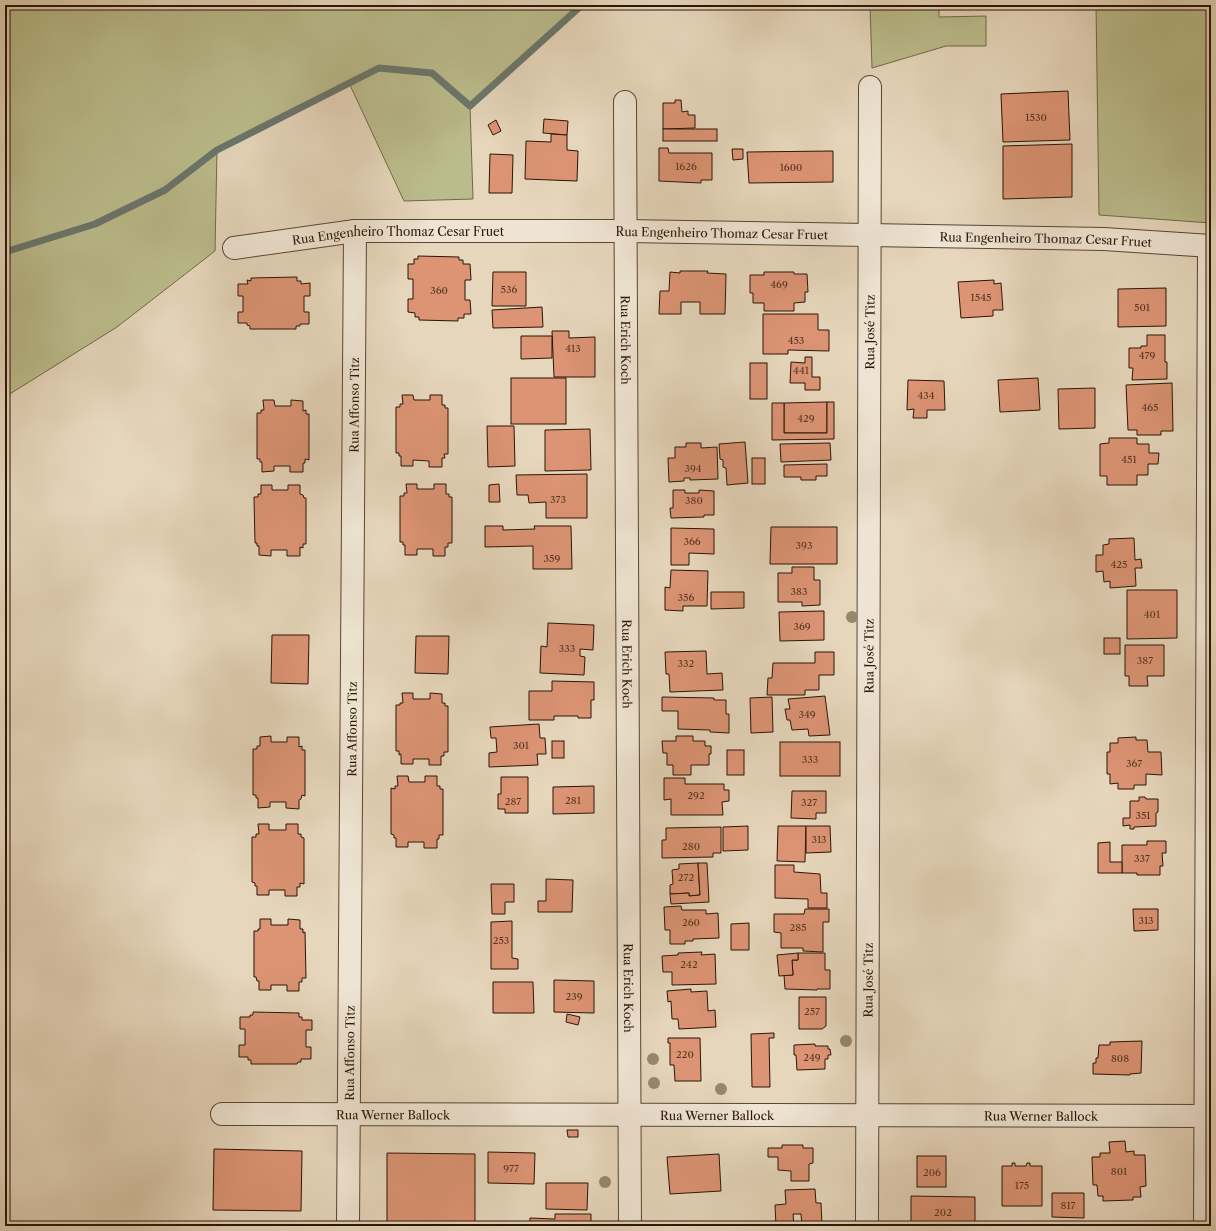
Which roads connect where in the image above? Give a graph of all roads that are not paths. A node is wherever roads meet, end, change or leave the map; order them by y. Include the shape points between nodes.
1 (870, 87) dead end
2 (625, 102) dead end
3 (355, 231) junction
4 (626, 231) junction
5 (870, 236) junction
6 (1210, 246) edge
7 (234, 248) dead end
8 (222, 1114) dead end
9 (630, 1114) junction
10 (348, 1115) junction
11 (867, 1115) junction
12 (1208, 1116) edge
13 (348, 1226) edge
14 (630, 1226) edge
15 (867, 1226) edge
16 (1205, 1226) edge

1 - 5 street, Rua José Titz
2 - 4 street, Rua Erich Koch
3 - 4 street, Rua Engenheiro Thomaz Cesar Fruet
3 - 7 street, Rua Engenheiro Thomaz Cesar Fruet
3 - 10 street, Rua Affonso Titz
4 - 5 street, Rua Engenheiro Thomaz Cesar Fruet
4 - 9 street, Rua Erich Koch
5 - 6 street, Rua Engenheiro Thomaz Cesar Fruet via 1104,239
5 - 11 street, Rua José Titz
6 - 12 street
8 - 10 street, Rua Werner Ballock
9 - 10 street, Rua Werner Ballock
9 - 11 street, Rua Werner Ballock
9 - 14 street, Rua Erich Koch
10 - 13 street, Rua Affonso Titz
11 - 12 street, Rua Werner Ballock
11 - 15 street, Rua José Titz
12 - 16 street

